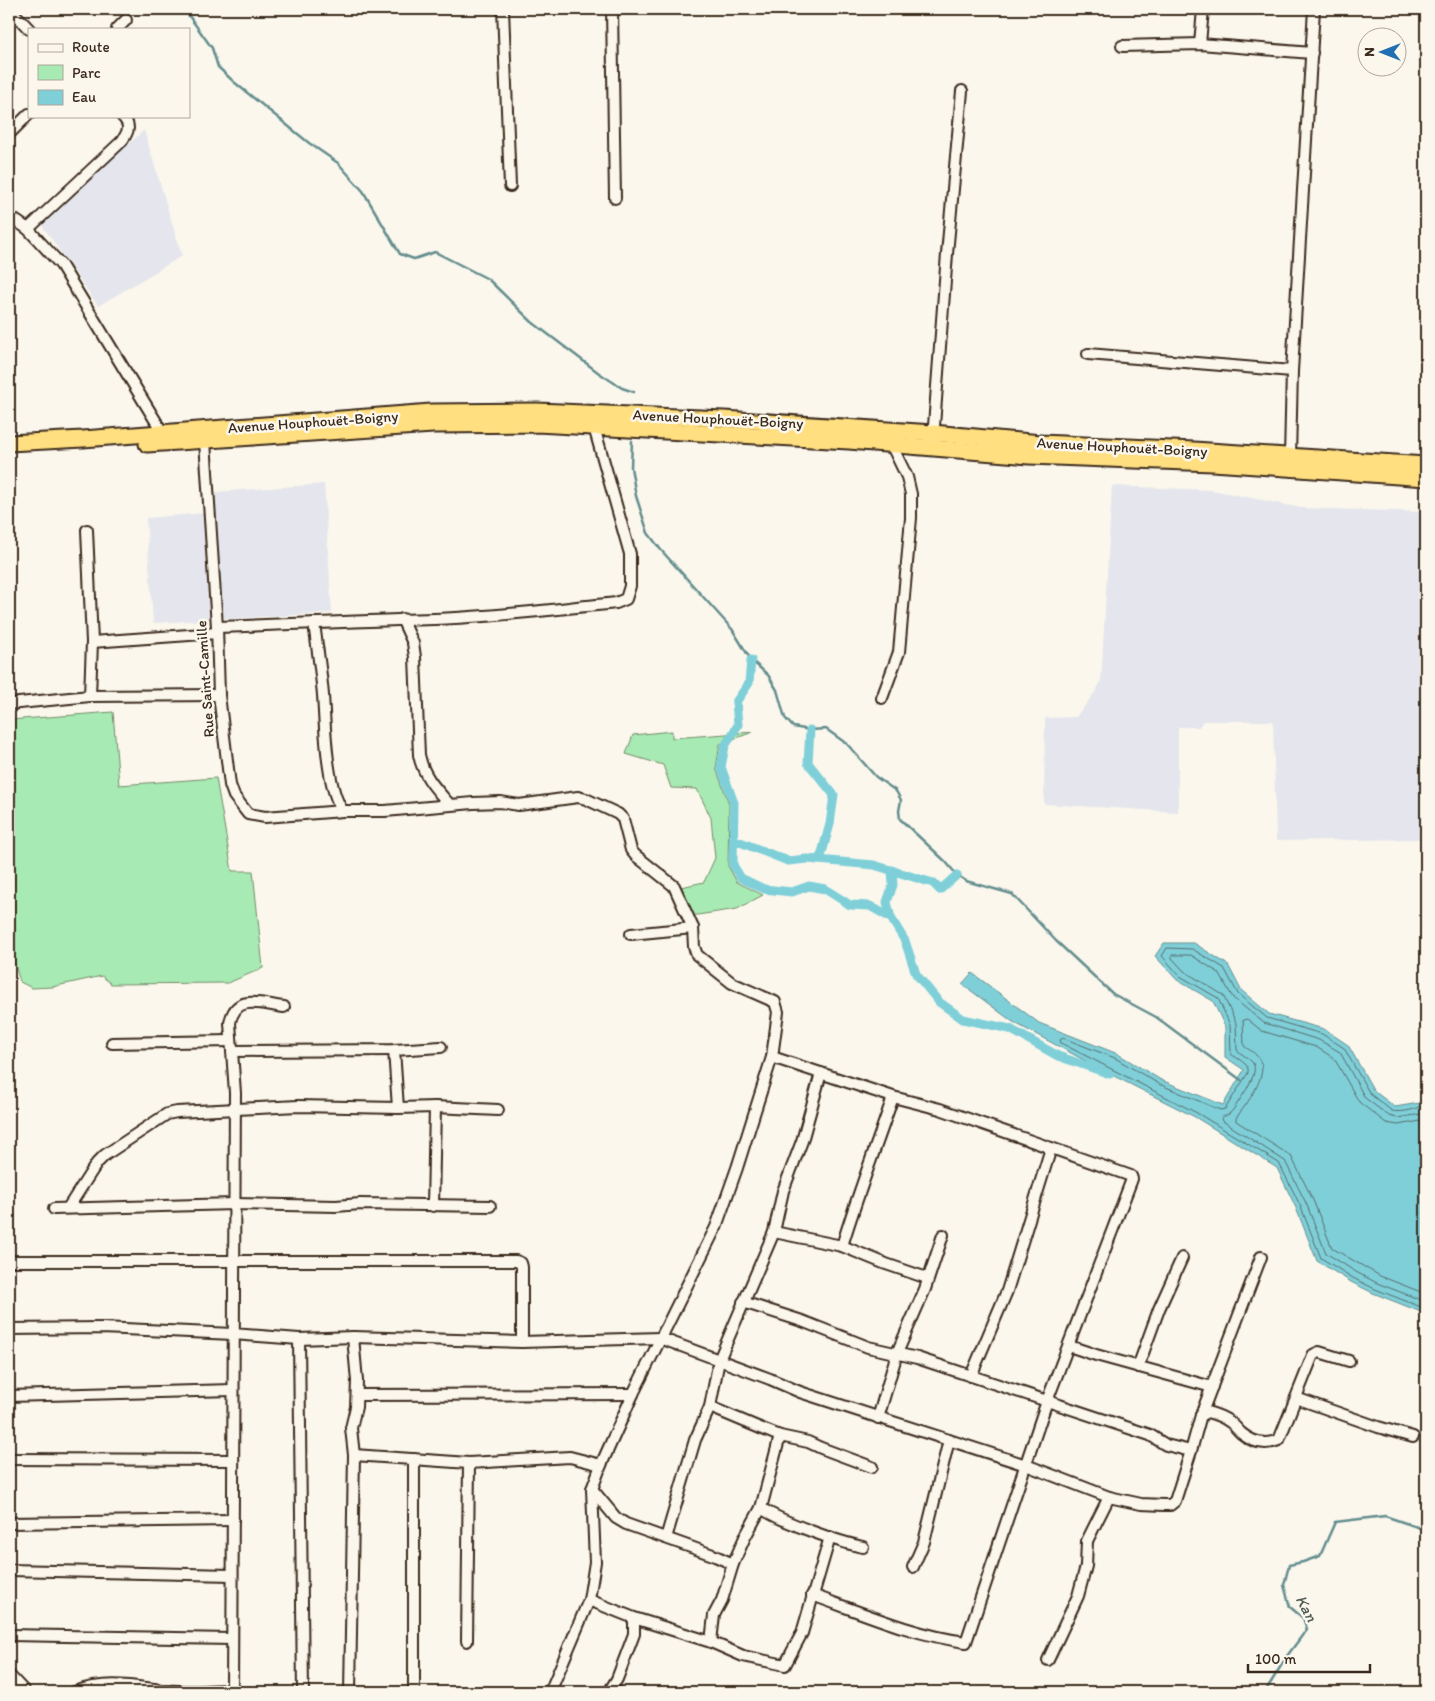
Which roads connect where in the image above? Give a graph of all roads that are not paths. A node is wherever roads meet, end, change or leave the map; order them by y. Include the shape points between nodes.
1 (10, 9) edge
2 (503, 9) edge
3 (612, 9) edge
4 (1203, 9) edge
5 (1314, 9) edge
6 (126, 20) dead end
7 (28, 28) edge
8 (118, 28) edge
9 (1200, 44) junction
10 (1122, 46) dead end
11 (1312, 53) junction
12 (962, 91) dead end
13 (28, 115) edge
14 (124, 118) edge
15 (9, 134) edge
16 (510, 186) dead end
17 (615, 198) dead end
18 (9, 216) edge
19 (28, 229) junction
20 (1088, 354) dead end
21 (1292, 371) junction
22 (594, 427) junction
23 (166, 438) junction
24 (933, 440) junction
25 (205, 441) junction
26 (9, 443) edge
27 (891, 444) junction
28 (9, 453) edge
29 (1290, 457) junction
30 (1426, 465) edge
31 (1426, 478) edge
32 (87, 530) dead end
33 (402, 619) junction
34 (314, 623) junction
35 (217, 630) junction
36 (92, 642) junction
37 (218, 695) junction
38 (90, 696) junction
39 (882, 698) dead end
40 (9, 704) edge
41 (450, 804) junction
42 (344, 811) junction
43 (692, 928) junction
44 (631, 934) dead end
45 (284, 1007) dead end
46 (231, 1040) junction
47 (112, 1043) dead end
48 (441, 1047) dead end
49 (394, 1050) junction
50 (232, 1052) junction
51 (772, 1057) junction
52 (821, 1073) junction
53 (893, 1097) junction
54 (435, 1107) junction
55 (398, 1108) junction
56 (234, 1109) junction
57 (498, 1110) dead end
58 (1051, 1148) junction
59 (234, 1204) junction
60 (433, 1206) junction
61 (490, 1206) dead end
62 (68, 1208) junction
63 (54, 1209) dead end
64 (774, 1232) junction
65 (943, 1235) dead end
66 (842, 1246) junction
67 (1261, 1257) dead end
68 (1182, 1258) dead end
69 (235, 1260) junction
70 (9, 1261) edge
71 (927, 1278) junction
72 (743, 1302) junction
73 (9, 1328) edge
74 (233, 1334) junction
75 (353, 1337) junction
76 (660, 1338) junction
77 (299, 1339) junction
78 (522, 1342) junction
79 (1069, 1346) junction
80 (896, 1353) junction
81 (719, 1360) junction
82 (1349, 1361) dead end
83 (1138, 1367) junction
84 (971, 1376) junction
85 (1212, 1387) junction
86 (233, 1390) junction
87 (632, 1394) junction
88 (357, 1395) junction
89 (9, 1396) edge
90 (1296, 1398) junction
91 (1047, 1401) junction
92 (710, 1407) junction
93 (1201, 1415) junction
94 (878, 1418) junction
95 (780, 1436) junction
96 (1413, 1437) dead end
97 (949, 1440) junction
98 (1191, 1451) junction
99 (354, 1455) junction
100 (9, 1459) edge
101 (414, 1459) junction
102 (233, 1460) junction
103 (469, 1463) junction
104 (601, 1465) junction
105 (1026, 1465) junction
106 (872, 1467) dead end
107 (592, 1489) junction
108 (1109, 1497) junction
109 (761, 1508) junction
110 (233, 1520) junction
111 (9, 1523) edge
112 (830, 1537) junction
113 (666, 1538) junction
114 (863, 1547) dead end
115 (733, 1564) junction
116 (913, 1568) dead end
117 (9, 1570) edge
118 (232, 1574) junction
119 (812, 1595) junction
120 (589, 1600) junction
121 (634, 1618) junction
122 (9, 1635) edge
123 (231, 1639) junction
124 (468, 1641) dead end
125 (712, 1642) junction
126 (1048, 1660) dead end
127 (9, 1676) edge
128 (232, 1691) edge
129 (25, 1692) edge
130 (74, 1692) edge
131 (303, 1692) edge
132 (350, 1692) edge
133 (414, 1692) edge
134 (550, 1692) edge
135 (609, 1692) edge

1 - 7 street
2 - 16 street
3 - 17 street
4 - 9 street
5 - 11 street
6 - 8 street
9 - 10 street
9 - 11 street
11 - 21 street
12 - 24 street
13 - 15 street
14 - 19 street via 129,127 122,141
18 - 19 street
19 - 23 street via 61,265
20 - 21 street
21 - 29 street
22 - 25 highway, Avenue Houphouët-Boigny via 433,424
22 - 27 highway, Avenue Houphouët-Boigny
22 - 33 street via 630,554 630,586 626,599 616,603 515,614
23 - 24 highway, Avenue Houphouët-Boigny via 431,412 536,410 724,419
23 - 25 highway, Avenue Houphouët-Boigny
23 - 26 highway, Avenue Houphouët-Boigny
23 - 28 highway, Avenue Houphouët-Boigny
24 - 27 highway, Avenue Houphouët-Boigny
24 - 29 highway, Avenue Houphouët-Boigny
24 - 31 highway, Avenue Houphouët-Boigny via 1029,456 1213,463
25 - 35 street, Rue Saint-Camille
27 - 39 street via 911,494 911,518 899,652
29 - 30 highway, Avenue Houphouët-Boigny
32 - 36 street
33 - 34 street
33 - 41 street via 413,643 415,657 421,766 430,782
34 - 35 street
34 - 42 street via 328,764 338,802
35 - 36 street
35 - 37 street, Rue Saint-Camille
36 - 38 street
37 - 38 street
37 - 42 street, Rue Saint-Camille via 230,785 248,814 266,816
38 - 40 street
41 - 42 street via 385,811
41 - 43 street via 500,802 519,805 578,798 618,814 626,825 634,855 674,886
43 - 44 street
43 - 51 street via 697,955 732,983 778,1005
45 - 46 street via 248,1003 236,1007 230,1023
46 - 47 street
46 - 50 street
48 - 49 street
49 - 50 street
49 - 55 street
50 - 56 street
51 - 52 street
51 - 76 street via 716,1227
52 - 53 street
52 - 64 street via 802,1141 783,1191
53 - 58 street via 940,1108
53 - 66 street via 864,1174
54 - 55 street
54 - 57 street
54 - 60 street
55 - 56 street via 298,1106
56 - 59 street
56 - 62 street via 177,1112 160,1118 101,1159
58 - 79 street via 1132,1179
58 - 84 street via 1007,1291
59 - 60 street
59 - 62 street
59 - 69 street
60 - 61 street
62 - 63 street
64 - 66 street
64 - 72 street
65 - 71 street
66 - 71 street
67 - 85 street
68 - 83 street
69 - 70 street
69 - 74 street
69 - 78 street via 516,1261 522,1267
71 - 80 street
72 - 80 street via 868,1347
72 - 81 street
73 - 74 street
74 - 77 street
74 - 86 street
75 - 77 street
75 - 78 street
75 - 88 street
76 - 78 street
76 - 81 street
76 - 87 street
77 - 131 street
79 - 83 street
79 - 91 street
80 - 84 street
80 - 94 street
81 - 92 street
81 - 94 street
82 - 90 street via 1318,1352 1313,1355
83 - 85 street
84 - 91 street
85 - 93 street
86 - 89 street
86 - 102 street
87 - 88 street
87 - 104 street
88 - 99 street via 351,1428
90 - 93 street via 1279,1440 1269,1444 1255,1442 1218,1415 1207,1412
90 - 96 street
91 - 98 street via 1150,1435 1166,1445
91 - 105 street
92 - 95 street
92 - 113 street via 695,1440
93 - 98 street
94 - 97 street
95 - 106 street via 808,1442
95 - 109 street
97 - 105 street
97 - 116 street via 924,1542
98 - 108 street via 1170,1505 1141,1504
99 - 101 street
99 - 132 street
100 - 102 street
101 - 103 street
101 - 133 street
102 - 110 street
103 - 104 street via 570,1457
103 - 124 street
104 - 107 street
105 - 108 street
105 - 119 street via 966,1642 942,1639
107 - 113 street via 616,1518
107 - 120 street via 596,1562
108 - 126 street via 1087,1541 1086,1566 1078,1596
109 - 112 street
109 - 115 street
110 - 111 street
110 - 118 street
112 - 114 street
112 - 119 street
113 - 115 street
115 - 125 street via 714,1615
117 - 118 street
118 - 123 street
119 - 125 street via 802,1633 785,1665 743,1656
120 - 121 street
120 - 134 street
121 - 125 street
121 - 135 street via 634,1634
122 - 123 street
123 - 128 street
127 - 129 street
128 - 130 street via 162,1690 118,1684

